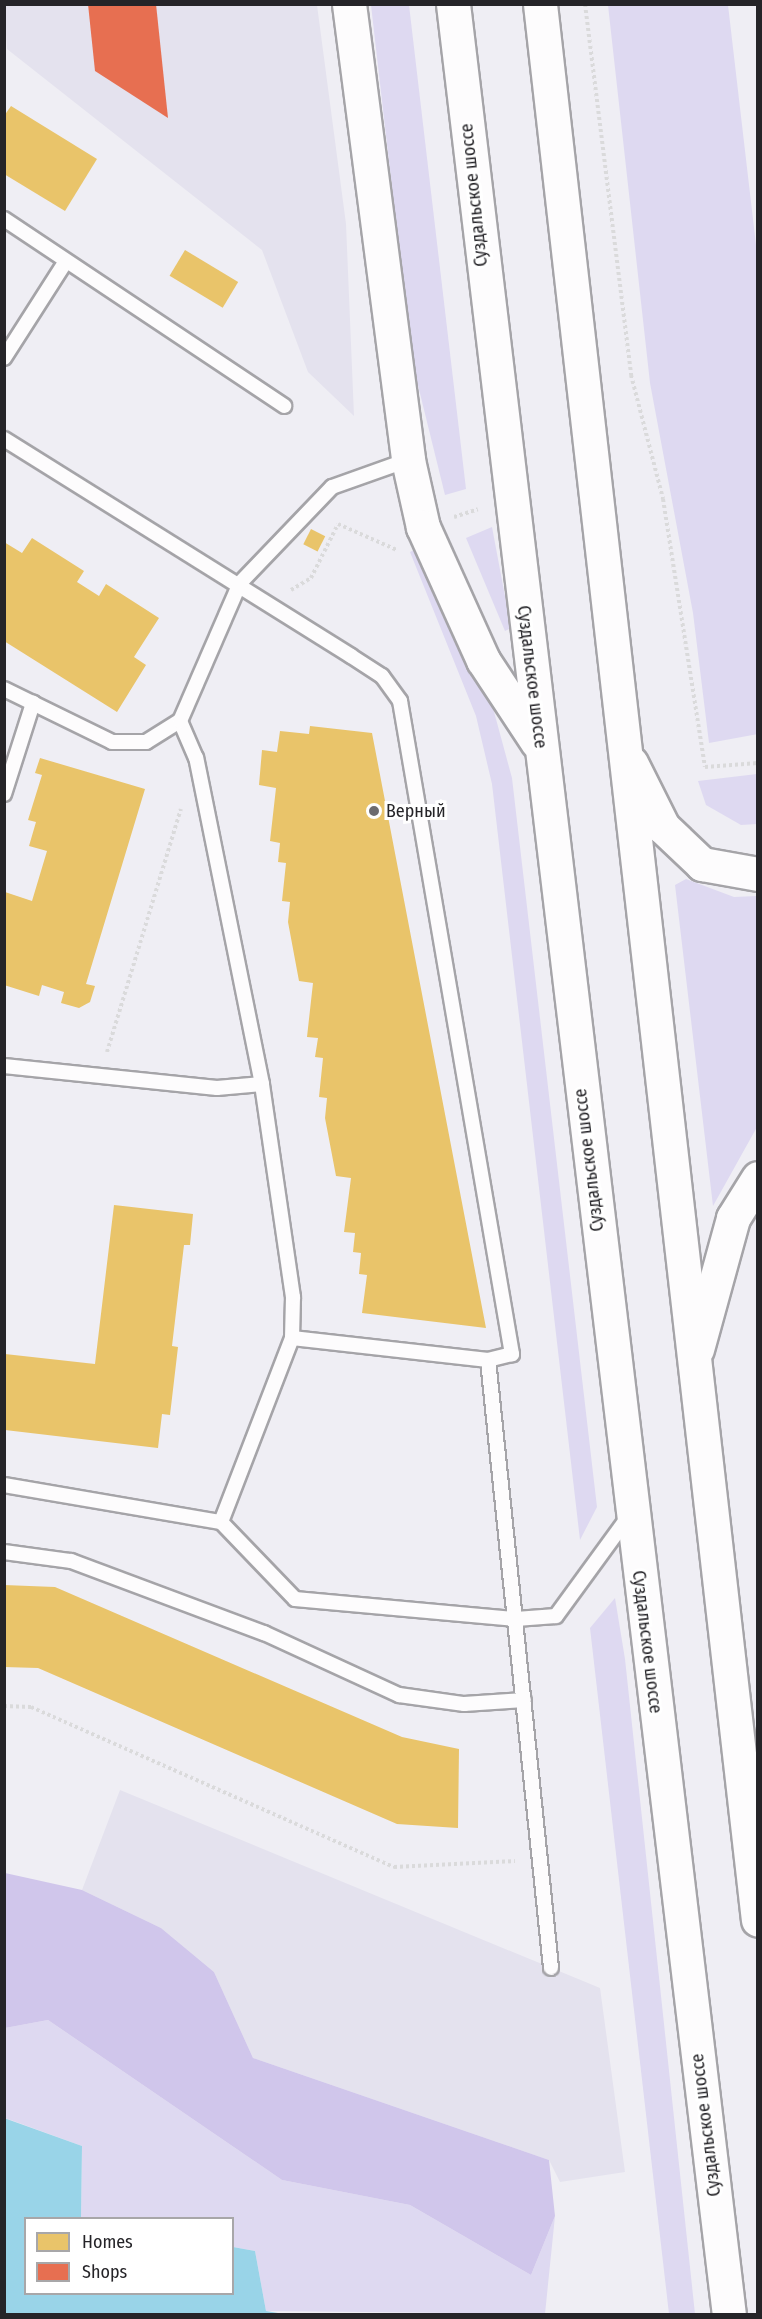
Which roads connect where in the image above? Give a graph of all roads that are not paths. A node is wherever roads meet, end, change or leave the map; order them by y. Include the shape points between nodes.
1 (349, 4) edge
2 (453, 4) edge
3 (540, 4) edge
4 (4, 219) edge
5 (66, 261) junction
6 (4, 358) edge
7 (284, 406) dead end
8 (4, 439) edge
9 (408, 460) junction
10 (240, 583) junction
11 (4, 688) edge
12 (33, 703) junction
13 (180, 721) junction
14 (621, 742) junction
15 (541, 747) junction
16 (4, 794) edge
17 (758, 874) edge
18 (4, 1066) edge
19 (262, 1084) junction
20 (758, 1178) edge
21 (292, 1338) junction
22 (488, 1360) junction
23 (692, 1368) junction
24 (4, 1485) edge
25 (630, 1515) junction
26 (221, 1522) junction
27 (4, 1552) edge
28 (516, 1619) junction
29 (524, 1700) junction
30 (758, 1920) edge
31 (551, 1968) dead end
32 (729, 2314) edge

1 - 9 main road
2 - 15 main road, Суздальское шоссе
3 - 14 main road
4 - 5 lane
5 - 6 lane
5 - 7 lane
8 - 10 lane
9 - 10 lane via 332,487
9 - 15 main road via 423,527 483,660
10 - 13 lane
10 - 22 lane via 382,676 400,700 512,1354
11 - 12 lane
12 - 13 lane via 112,742 146,742
12 - 16 lane
13 - 19 lane via 196,758
14 - 17 main road via 663,827 702,864
14 - 23 main road
15 - 25 main road, Суздальское шоссе
18 - 19 lane via 217,1088
19 - 21 lane via 293,1297
20 - 23 main road via 734,1218
21 - 22 lane
21 - 26 lane
22 - 28 lane
23 - 30 main road
24 - 26 lane
25 - 28 lane via 556,1616
25 - 32 main road, Суздальское шоссе
26 - 28 lane via 295,1599
27 - 29 lane via 71,1561 264,1633 399,1695 464,1704
28 - 29 lane
29 - 31 lane

